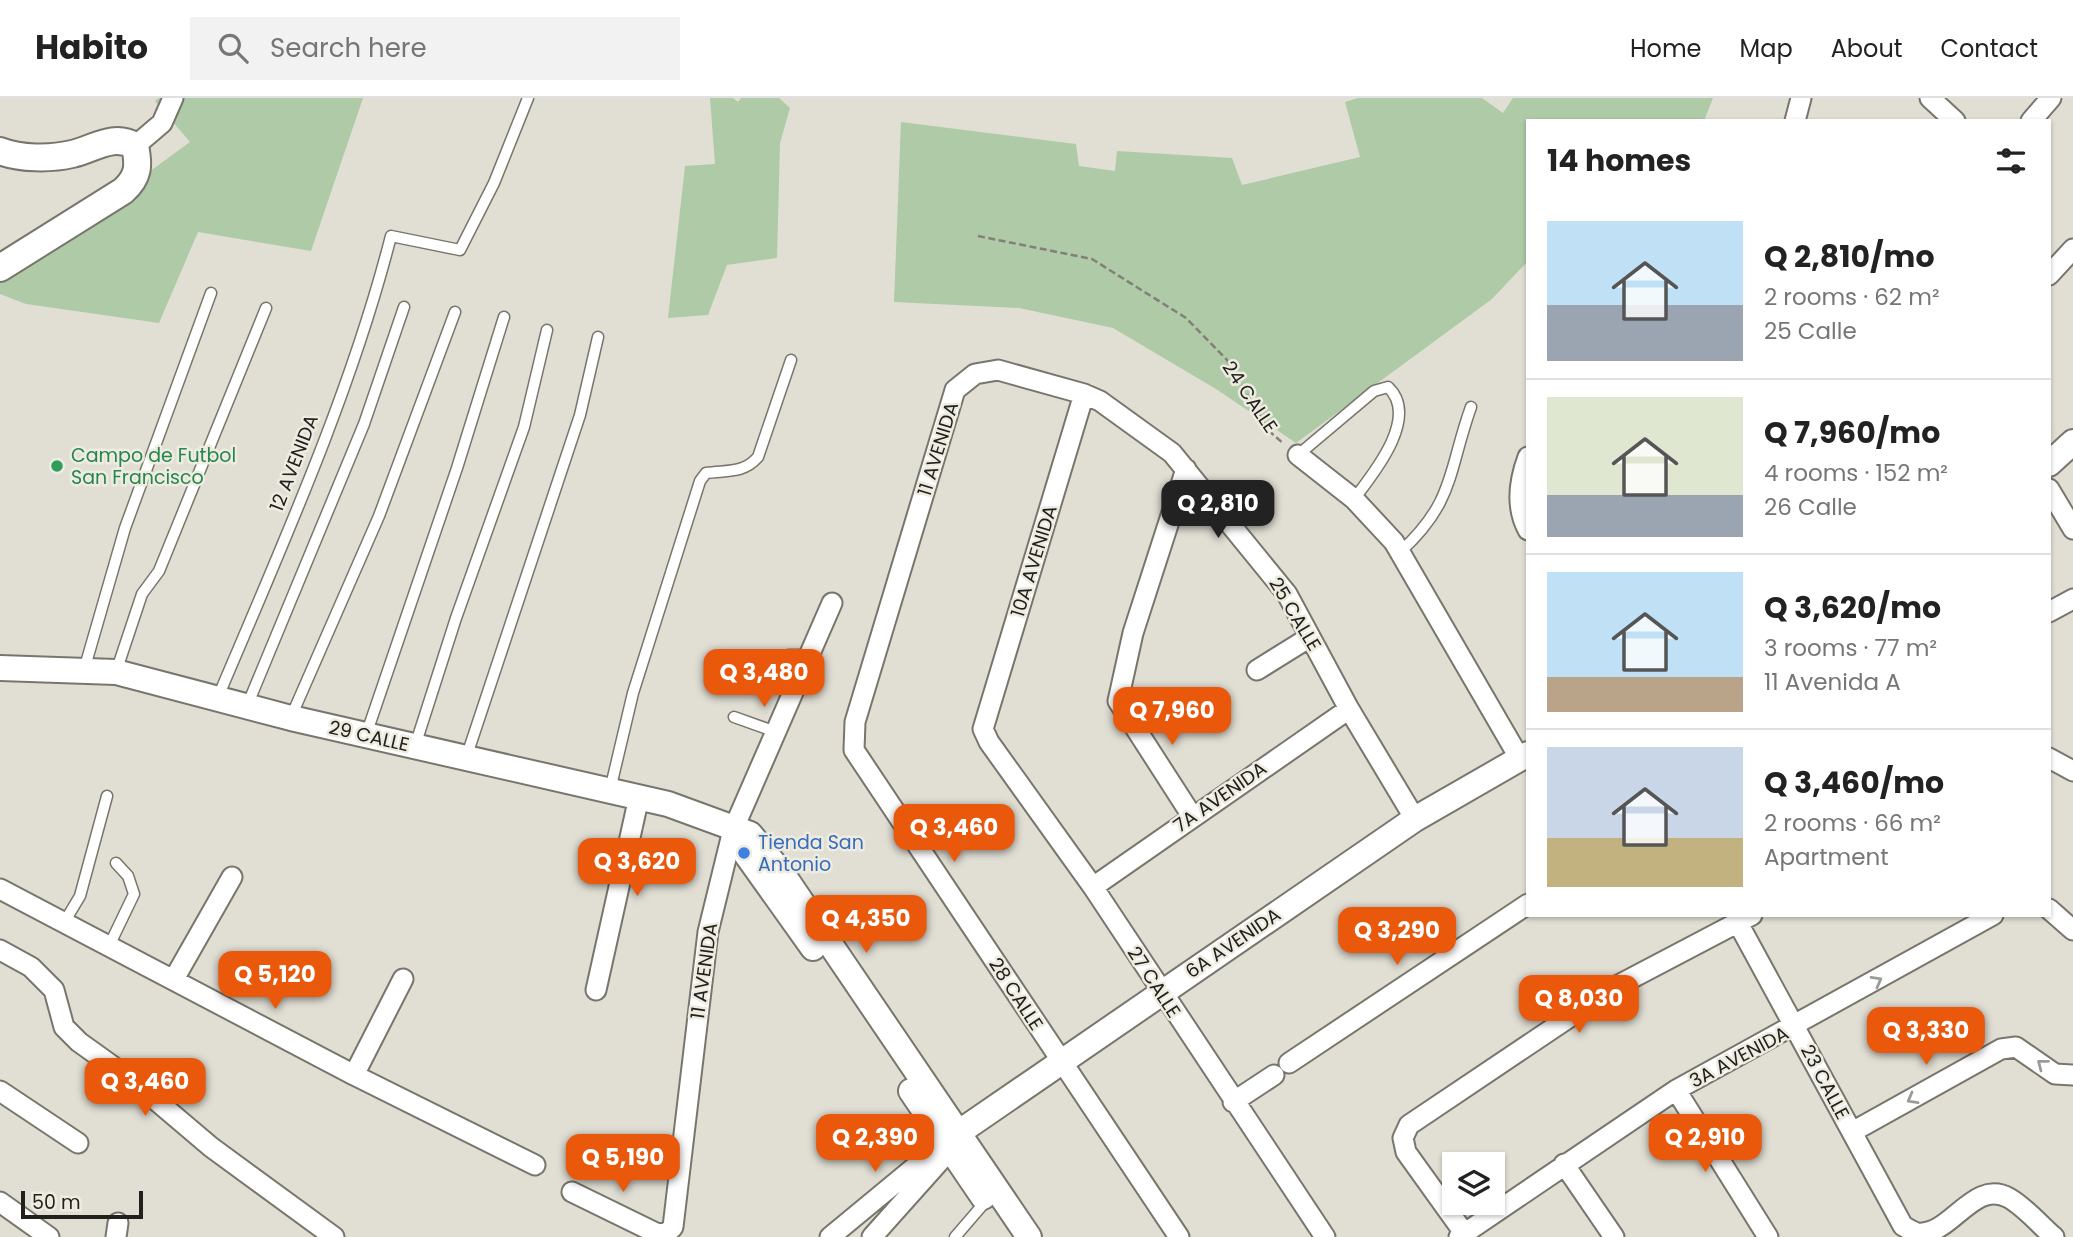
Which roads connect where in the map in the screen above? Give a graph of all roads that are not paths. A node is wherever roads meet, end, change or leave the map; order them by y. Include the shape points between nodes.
1 (173, 98) edge
2 (528, 98) edge
3 (1801, 98) edge
4 (1930, 98) edge
5 (2052, 98) edge
6 (1796, 119) edge
7 (1953, 119) edge
8 (2033, 119) edge
9 (135, 146) junction
10 (0, 151) edge
11 (2073, 249) edge
12 (0, 268) edge
13 (2051, 273) edge
14 (211, 293) dead end
15 (404, 307) dead end
16 (266, 308) dead end
17 (455, 312) dead end
18 (504, 317) dead end
19 (547, 330) dead end
20 (598, 337) dead end
21 (791, 360) dead end
22 (955, 390) joint
23 (1084, 394) junction
24 (1471, 407) dead end
25 (2073, 442) edge
26 (1298, 455) joint
27 (2051, 462) edge
28 (1526, 465) edge
29 (1186, 468) junction
30 (2051, 492) edge
31 (1354, 499) junction
32 (1526, 526) edge
33 (2073, 529) edge
34 (1400, 552) junction
35 (2073, 598) edge
36 (832, 603) dead end
37 (2051, 611) edge
38 (1310, 637) junction
39 (809, 655) junction
40 (0, 668) edge
41 (83, 670) junction
42 (1256, 670) dead end
43 (116, 672) junction
44 (777, 685) dead end
45 (217, 697) junction
46 (247, 706) junction
47 (1349, 709) junction
48 (734, 717) dead end
49 (291, 718) junction
50 (983, 729) joint
51 (776, 732) junction
52 (366, 736) junction
53 (414, 747) junction
54 (854, 750) joint
55 (1524, 756) edge
56 (466, 758) junction
57 (2051, 759) edge
58 (2073, 771) edge
59 (609, 790) junction
60 (107, 796) dead end
61 (639, 797) junction
62 (1192, 816) junction
63 (1415, 819) junction
64 (733, 831) junction
65 (116, 863) dead end
66 (232, 877) dead end
67 (1093, 887) junction
68 (0, 889) edge
69 (1526, 905) edge
70 (2051, 911) edge
71 (1989, 917) edge
72 (1745, 919) edge
73 (65, 921) junction
74 (2073, 930) edge
75 (109, 946) junction
76 (0, 950) edge
77 (174, 979) junction
78 (403, 979) dead end
79 (596, 990) dead end
80 (1160, 992) junction
81 (1796, 1026) junction
82 (1061, 1062) junction
83 (354, 1075) junction
84 (2072, 1076) edge
85 (1676, 1090) junction
86 (0, 1091) edge
87 (1233, 1102) junction
88 (1852, 1132) junction
89 (952, 1142) junction
90 (78, 1143) dead end
91 (1564, 1164) junction
92 (535, 1165) dead end
93 (572, 1192) dead end
94 (986, 1201) junction
95 (0, 1202) edge
96 (1925, 1234) edge
97 (1463, 1236) edge
98 (49, 1237) edge
99 (334, 1237) edge
100 (830, 1237) edge
101 (872, 1237) edge
102 (954, 1237) edge
103 (1010, 1237) edge
104 (1028, 1237) edge
105 (1179, 1237) edge
106 (1325, 1237) edge
107 (1614, 1237) edge
108 (1768, 1237) edge
109 (2054, 1237) edge

1 - 9 street via 162,123
2 - 45 lane, 12 AVENIDA via 494,183 460,250 391,236 374,301
3 - 6 street
4 - 7 street
5 - 8 street
9 - 10 main road via 117,139 70,155 32,157
9 - 12 main road via 139,162 133,182
11 - 13 street
14 - 41 lane via 125,528
15 - 46 lane via 364,424
16 - 43 lane via 159,571 142,594
17 - 49 lane via 379,516
18 - 52 lane
19 - 53 lane via 524,428
20 - 56 lane via 580,415
21 - 59 lane via 758,457 750,466 706,473 700,481 633,693
22 - 23 street, 25 CALLE via 975,374 998,370
22 - 54 street, 11 AVENIDA via 855,722
23 - 29 street, 25 CALLE via 1172,453
23 - 50 street, 10A AVENIDA
24 - 34 lane via 1444,497 1424,530
25 - 27 street
26 - 31 street
26 - 31 lane via 1374,391 1388,387 1401,410 1382,463
28 - 32 street via 1520,489 1520,515
29 - 38 street, 25 CALLE via 1287,594
29 - 62 street via 1133,633 1118,701
30 - 33 street
31 - 34 street
34 - 55 street
35 - 37 street
36 - 39 street, 11 AVENIDA
38 - 42 street
38 - 47 street, 25 CALLE
39 - 44 lane via 788,655
39 - 51 street, 11 AVENIDA
40 - 41 street, 29 CALLE
41 - 43 street, 29 CALLE
43 - 45 street, 29 CALLE
45 - 46 street, 29 CALLE
46 - 49 street, 29 CALLE
47 - 62 street, 7A AVENIDA
47 - 63 street, 25 CALLE
48 - 51 lane
49 - 52 street, 29 CALLE
50 - 67 street, 27 CALLE
51 - 64 street, 11 AVENIDA
52 - 53 street, 29 CALLE
53 - 56 street, 29 CALLE
54 - 82 street, 28 CALLE
55 - 63 street, 6A AVENIDA
56 - 59 street, 29 CALLE
57 - 58 street
59 - 61 street, 29 CALLE
60 - 73 lane via 80,896
61 - 64 street, 29 CALLE via 706,817
61 - 79 street
62 - 67 street, 7A AVENIDA
63 - 80 street, 6A AVENIDA
64 - 89 street, 29 CALLE via 750,834 784,876
64 - 93 street, 11 AVENIDA via 708,932 673,1227 658,1234
65 - 75 lane via 128,876 134,894
66 - 77 street
67 - 80 street, 27 CALLE
68 - 73 street
69 - 87 street
70 - 74 street
81 -> 71 street, 3A AVENIDA
72 - 81 street, 23 CALLE
72 - 97 street via 1613,988 1409,1125 1404,1138 1406,1152
73 - 75 street
75 - 77 street
76 - 99 street via 31,967 54,990 64,1027 79,1042
77 - 83 street
78 - 83 street
80 - 82 street, 6A AVENIDA
80 - 87 street, 27 CALLE
81 - 85 street, 3A AVENIDA
81 - 88 street, 23 CALLE
82 - 89 street, 6A AVENIDA
82 - 105 street, 28 CALLE
83 - 92 street
84 -> 88 street via 2056,1074 2016,1047 2001,1049
85 - 91 street, 3A AVENIDA
85 - 108 street
86 - 90 street
87 - 106 street, 27 CALLE
88 - 96 street, 23 CALLE via 1903,1226
89 - 94 street
89 - 100 street
89 - 101 street
89 - 104 street
91 - 97 street, 3A AVENIDA
91 - 107 street
94 - 102 lane
94 - 103 street
95 - 98 street
96 - 109 street via 1994,1194 2008,1197

